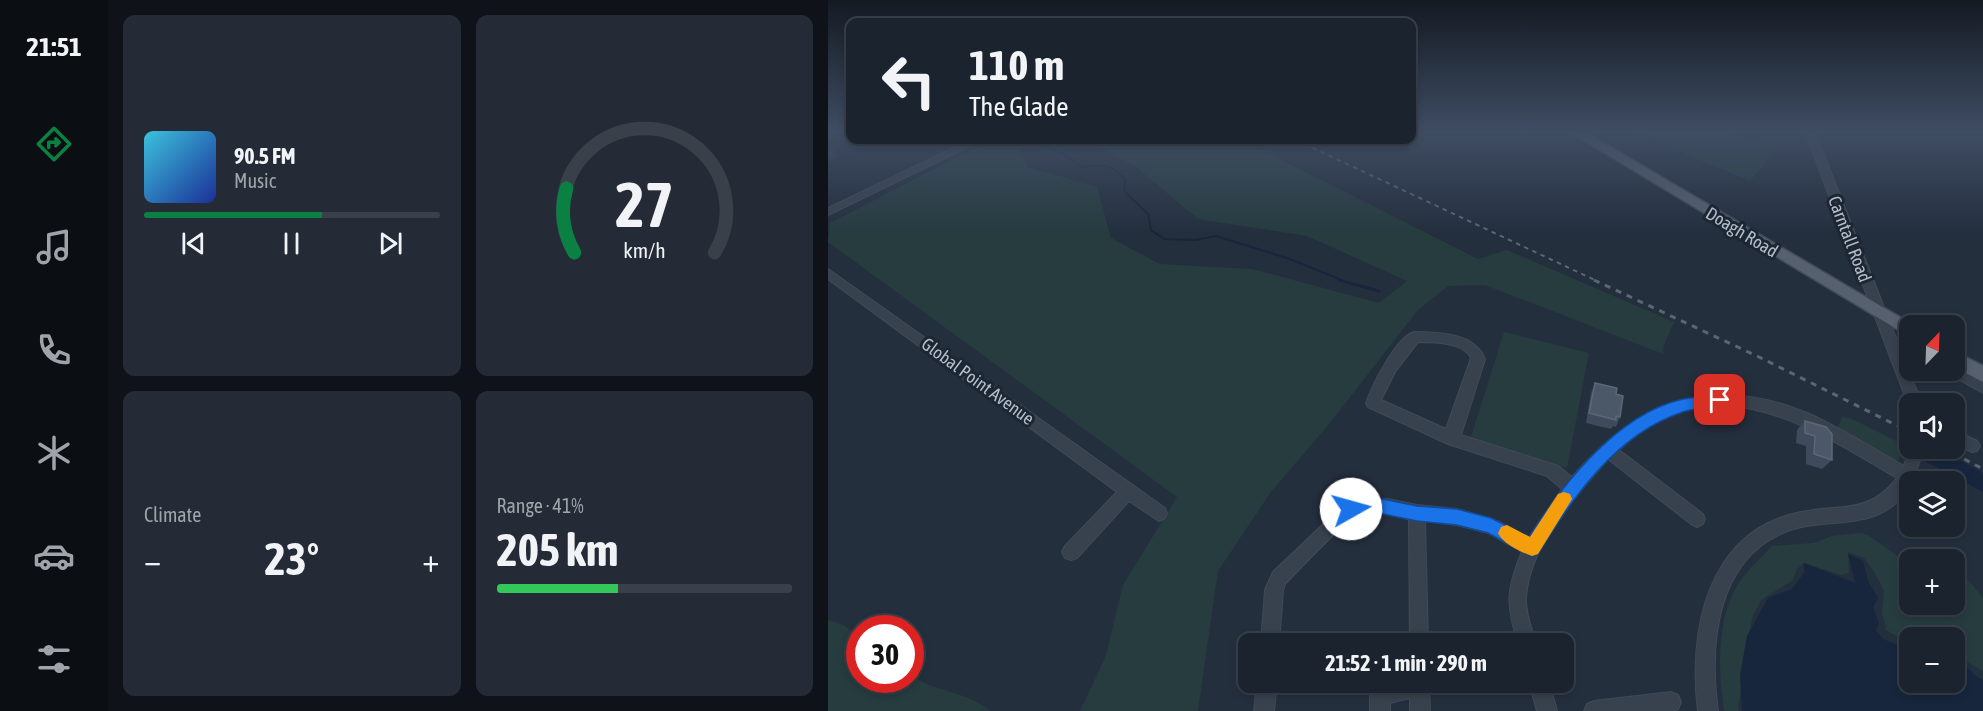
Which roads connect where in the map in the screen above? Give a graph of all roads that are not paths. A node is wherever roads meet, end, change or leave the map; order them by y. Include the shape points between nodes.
1 (926, 165) edge
2 (1631, 165) edge
3 (1823, 165) edge
4 (828, 213) edge
5 (828, 273) edge
6 (1878, 312) junction
7 (1899, 324) edge
8 (1965, 364) edge
9 (1983, 375) edge
10 (1965, 376) edge
11 (1983, 387) edge
12 (1911, 393) edge
13 (1453, 439) junction
14 (1965, 442) edge
15 (1972, 446) dead end
16 (1609, 451) junction
17 (1899, 471) edge
18 (1574, 488) junction
19 (1899, 489) edge
20 (1128, 491) junction
21 (1159, 513) dead end
22 (1417, 513) junction
23 (1697, 519) dead end
24 (1532, 548) junction
25 (1071, 552) dead end
26 (1271, 633) edge
27 (1419, 633) edge
28 (1524, 633) edge
29 (1266, 693) edge
30 (1420, 693) edge
31 (1542, 693) edge
32 (1671, 702) dead end
33 (1264, 711) edge
34 (1420, 711) edge
35 (1547, 711) edge
36 (1594, 711) edge
37 (1708, 711) edge

1 - 4 street
2 - 6 main road, Doagh Road
3 - 6 street, Carntall Road
5 - 20 street, Global Point Avenue
6 - 7 main road, Doagh Road
6 - 12 street, Carntall Road
8 - 9 main road
10 - 11 street
13 - 13 street via 1373,403 1383,378 1414,337 1427,336 1465,345 1474,350 1478,359
13 - 18 street via 1552,471
14 - 15 street
16 - 17 street via 1634,428 1679,406 1737,400 1792,414
16 - 18 street
16 - 23 street
18 - 24 street
19 - 37 street via 1879,507 1784,524 1754,542 1740,556 1716,592 1706,624 1702,664
20 - 21 street, Global Point Avenue
20 - 25 street
22 - 24 street via 1491,526
22 - 26 street via 1388,506 1351,509 1278,578
22 - 27 street
24 - 28 street via 1517,600
29 - 33 street
30 - 34 street
31 - 35 street
32 - 36 street

